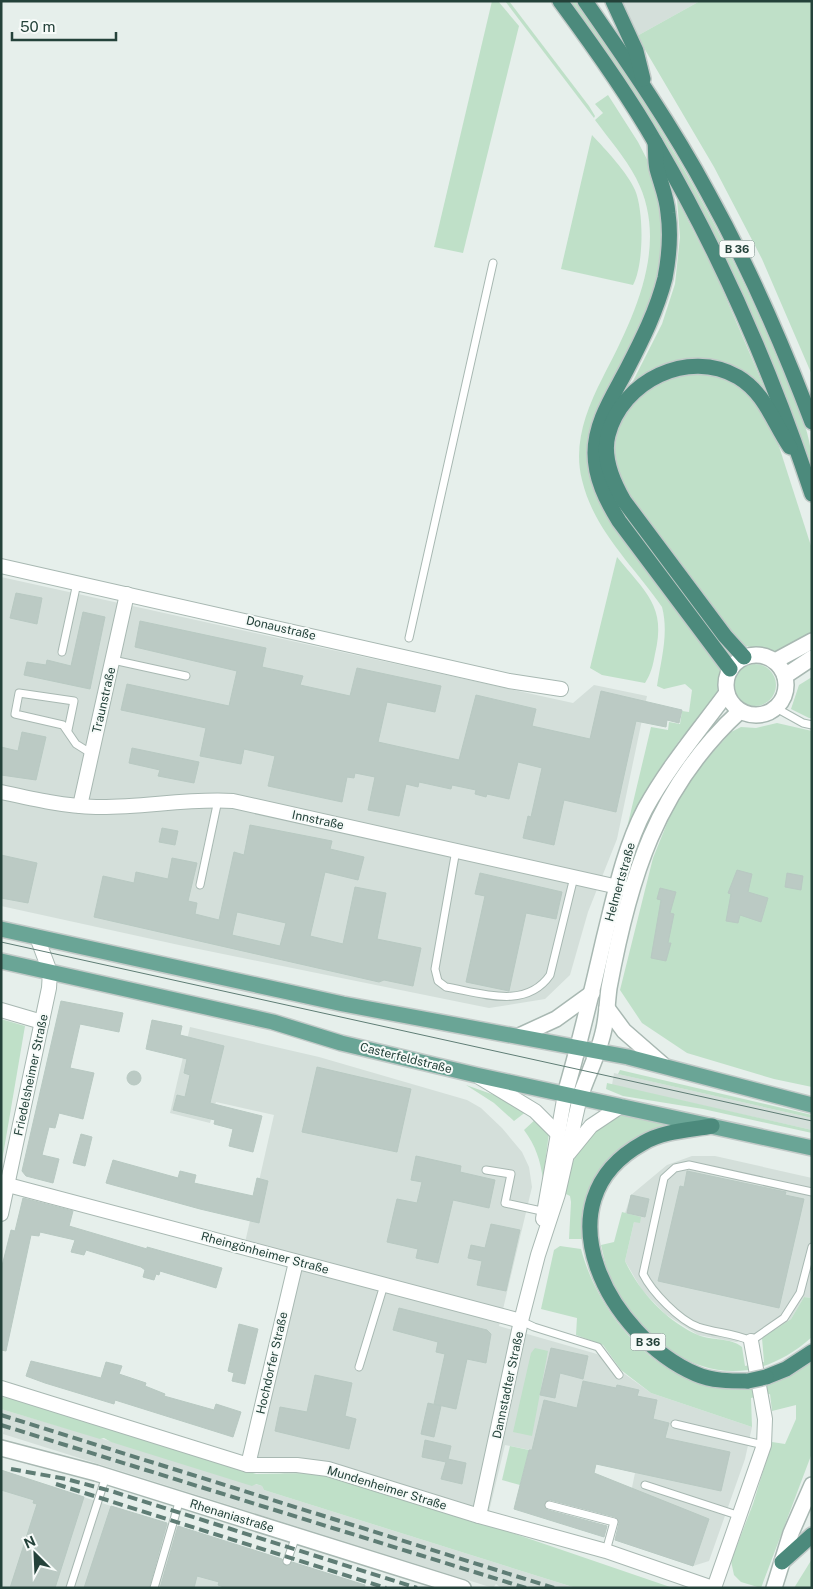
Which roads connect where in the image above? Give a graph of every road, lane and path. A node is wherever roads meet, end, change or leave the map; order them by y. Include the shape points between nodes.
1 (560, 1) edge
2 (585, 1) edge
3 (613, 1) edge
4 (644, 86) junction
5 (655, 142) junction
6 (493, 263) dead end
7 (812, 422) edge
8 (804, 468) junction
9 (812, 494) edge
10 (1, 566) edge
11 (77, 582) junction
12 (127, 594) junction
13 (410, 638) dead end
14 (812, 641) edge
15 (62, 652) dead end
16 (744, 657) junction
17 (812, 658) edge
18 (112, 660) junction
19 (775, 661) junction
20 (730, 669) junction
21 (186, 676) dead end
22 (785, 676) junction
23 (561, 688) dead end
24 (726, 694) junction
25 (776, 708) junction
26 (740, 711) junction
27 (812, 725) edge
28 (68, 730) junction
29 (92, 754) junction
30 (1, 792) edge
31 (218, 800) junction
32 (80, 806) junction
33 (456, 850) junction
34 (574, 876) junction
35 (200, 885) dead end
36 (624, 889) junction
37 (1, 929) edge
38 (38, 937) junction
39 (1, 962) edge
40 (50, 972) junction
41 (592, 993) junction
42 (607, 1008) junction
43 (1, 1010) edge
44 (42, 1022) junction
45 (519, 1036) junction
46 (579, 1048) junction
47 (597, 1051) junction
48 (663, 1065) junction
49 (476, 1076) junction
50 (572, 1096) junction
51 (812, 1105) edge
52 (621, 1106) junction
53 (712, 1126) junction
54 (557, 1132) junction
55 (812, 1148) edge
56 (567, 1155) junction
57 (486, 1170) dead end
58 (8, 1185) junction
59 (812, 1192) edge
60 (548, 1212) junction
61 (1, 1214) edge
62 (812, 1247) edge
63 (296, 1262) junction
64 (384, 1285) junction
65 (522, 1321) junction
66 (751, 1341) junction
67 (812, 1352) edge
68 (359, 1367) dead end
69 (619, 1375) dead end
70 (1, 1388) edge
71 (675, 1424) dead end
72 (764, 1445) junction
73 (1, 1448) edge
74 (248, 1464) junction
75 (106, 1476) junction
76 (645, 1485) dead end
77 (812, 1485) edge
78 (180, 1499) junction
79 (549, 1505) dead end
80 (480, 1516) junction
81 (740, 1516) junction
82 (812, 1535) edge
83 (296, 1536) junction
84 (606, 1551) junction
85 (287, 1561) dead end
86 (778, 1575) edge
87 (70, 1588) edge
88 (154, 1588) edge
89 (463, 1588) edge
90 (713, 1588) edge

1 - 5 highway, B 36
2 - 4 highway, B 36
3 - 4 highway via 636,50
4 - 7 highway, B 36 via 708,193 752,278
5 - 8 highway, B 36 via 747,323
5 - 20 highway via 657,168 668,213 665,277 657,305 599,428 595,455 597,470 606,498 619,521
6 - 13 lane
8 - 9 highway, B 36
8 - 16 highway via 770,410 751,386 725,370 704,366 685,366 667,371 636,389 622,404 608,437 609,467 624,501
10 - 11 street, Donaustraße
11 - 12 street, Donaustraße
11 - 15 lane
12 - 18 street, Traunstraße
12 - 23 street, Donaustraße via 510,680
14 - 19 street
16 - 19 street via 755,654
16 - 20 street
17 - 22 street
18 - 21 lane
18 - 29 street, Traunstraße
19 - 22 street
20 - 24 street, Helmertstraße
22 - 25 street via 783,698
24 - 26 street
24 - 36 street, Helmertstraße via 686,745 645,810 631,841
25 - 26 street via 762,715
25 - 27 lane
26 - 36 street, Helmertstraße via 715,734 688,768 668,800
28 - 28 lane via 63,725 14,714 19,693 74,701
28 - 29 lane via 76,744
29 - 32 street, Traunstraße
30 - 32 street, Innstraße
31 - 32 street, Innstraße
31 - 33 street, Innstraße
31 - 35 lane
33 - 34 street, Innstraße
33 - 34 lane via 435,969 438,981 446,987 509,998 526,995 543,985 550,975
34 - 36 street, Innstraße
36 - 41 street, Helmertstraße
36 - 42 street, Helmertstraße
37 - 38 main road
38 - 40 street, Friedelsheimer Straße
38 - 45 main road via 344,1004
39 - 40 main road, Casterfeldstraße
40 - 44 street, Friedelsheimer Straße
40 - 49 main road, Casterfeldstraße via 273,1022 341,1043
41 - 45 street via 556,1019
41 - 46 street, Helmertstraße
42 - 47 street, Helmertstraße
42 - 48 street via 624,1031
43 - 44 street
44 - 58 street, Friedelsheimer Straße
45 - 46 main road
46 - 47 main road
46 - 50 street, Helmertstraße
47 - 48 main road
47 - 50 street, Helmertstraße
48 - 51 main road
49 - 50 main road, Casterfeldstraße
49 - 54 street via 535,1111
50 - 52 main road, Casterfeldstraße
50 - 54 street, Dannstadter Straße
50 - 56 street, Dannstadter Straße
52 - 53 main road, Casterfeldstraße
52 - 56 street via 591,1126
53 - 55 main road, Casterfeldstraße / B 36
53 - 67 highway, B 36, bridge via 643,1142 621,1157 606,1175 596,1193 590,1216 590,1244 602,1281 619,1310 646,1340 672,1362 697,1375 723,1381 748,1381 786,1369
54 - 60 street, Dannstadter Straße
56 - 60 street, Dannstadter Straße
57 - 60 lane via 511,1174 505,1203
58 - 61 street, Friedelsheimer Straße
58 - 63 street, Rheingönheimer Straße
59 - 66 lane via 689,1165 676,1168 664,1178 643,1274 649,1288 686,1320
60 - 65 street, Dannstadter Straße
62 - 66 lane via 800,1294 784,1318
63 - 64 street, Rheingönheimer Straße
63 - 74 street, Hochdorfer Straße
64 - 65 street, Rheingönheimer Straße
64 - 68 lane
65 - 69 lane via 598,1347
65 - 80 street, Dannstadter Straße
66 - 72 street via 765,1419
70 - 74 street, Mundenheimer Straße
71 - 72 lane
72 - 81 street
73 - 75 street, Rhenaniastraße
74 - 80 street, Mundenheimer Straße via 328,1469
75 - 78 street, Rhenaniastraße
75 - 87 lane
76 - 81 lane
77 - 86 street
78 - 83 street, Rhenaniastraße
78 - 88 lane
79 - 84 lane via 614,1522
80 - 84 street, Mundenheimer Straße
81 - 90 street
82 - 86 highway
83 - 85 lane
83 - 89 street, Rhenaniastraße
84 - 90 street, Mundenheimer Straße

